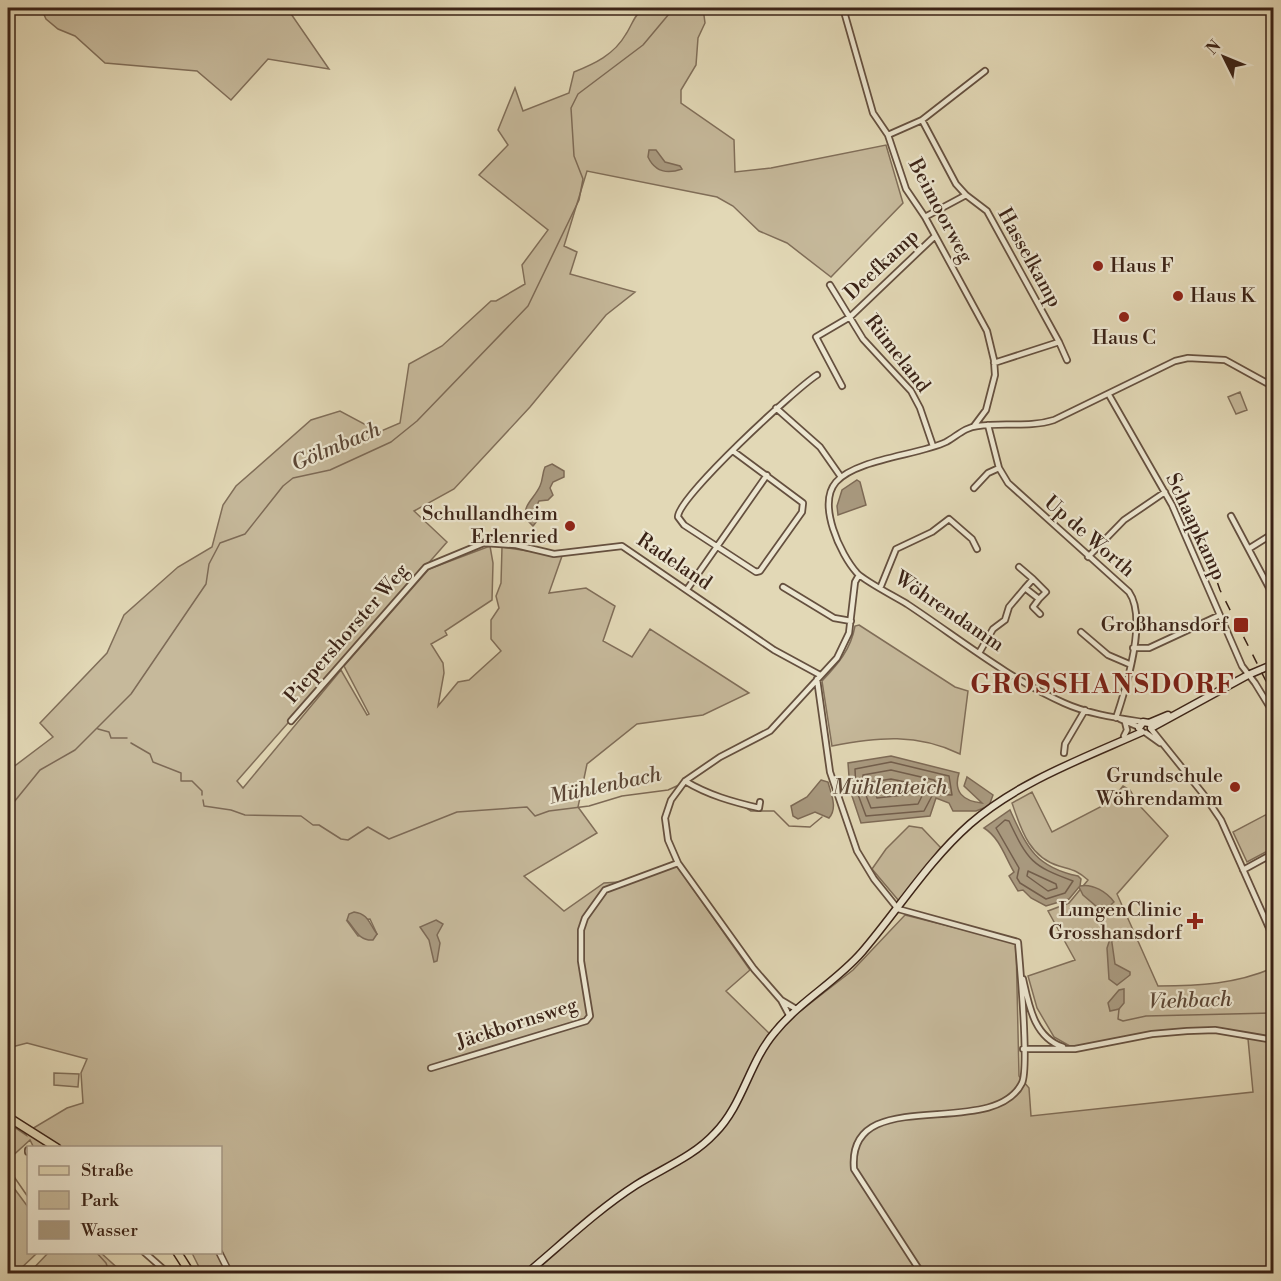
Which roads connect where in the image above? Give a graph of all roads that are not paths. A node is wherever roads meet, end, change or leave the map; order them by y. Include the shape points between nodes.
1 (843, 8) edge
2 (985, 70) dead end
3 (922, 120) junction
4 (888, 135) junction
5 (966, 195) junction
6 (925, 217) junction
7 (935, 236) junction
8 (830, 285) dead end
9 (850, 316) junction
10 (1059, 342) junction
11 (1067, 360) dead end
12 (994, 363) junction
13 (817, 375) dead end
14 (842, 386) dead end
15 (1274, 387) edge
16 (1109, 395) junction
17 (776, 408) junction
18 (986, 410) junction
19 (987, 425) junction
20 (974, 426) junction
21 (933, 446) junction
22 (733, 451) junction
23 (999, 468) junction
24 (767, 475) junction
25 (841, 477) junction
26 (974, 488) dead end
27 (1165, 492) junction
28 (1231, 516) dead end
29 (1274, 533) edge
30 (718, 548) junction
31 (1250, 548) junction
32 (977, 549) dead end
33 (1088, 557) junction
34 (426, 567) joint
35 (1019, 567) dead end
36 (859, 575) junction
37 (1033, 579) junction
38 (881, 586) junction
39 (783, 587) dead end
40 (688, 588) junction
41 (1025, 588) junction
42 (1274, 597) edge
43 (1039, 599) junction
44 (1040, 614) dead end
45 (1218, 616) junction
46 (851, 621) junction
47 (1081, 632) dead end
48 (1133, 648) junction
49 (979, 653) junction
50 (1129, 664) junction
51 (1274, 664) edge
52 (1248, 675) junction
53 (818, 677) junction
54 (1085, 710) junction
55 (1274, 714) edge
56 (1120, 720) junction
57 (291, 722) dead end
58 (1145, 728) junction
59 (1124, 736) junction
60 (1116, 742) junction
61 (1064, 753) dead end
62 (686, 782) junction
63 (760, 802) dead end
64 (1274, 854) edge
65 (678, 863) junction
66 (1244, 870) junction
67 (898, 909) junction
68 (1274, 939) edge
69 (1020, 966) junction
70 (781, 1000) junction
71 (796, 1009) junction
72 (789, 1015) junction
73 (1274, 1040) edge
74 (1023, 1049) junction
75 (1075, 1049) junction
76 (431, 1068) dead end
77 (8, 1117) edge
78 (54, 1146) edge
79 (146, 1254) edge
80 (153, 1254) edge
81 (178, 1254) edge
82 (220, 1254) edge
83 (150, 1257) junction
84 (169, 1274) edge
85 (190, 1274) edge
86 (230, 1274) edge
87 (526, 1274) edge
88 (922, 1274) edge

1 - 4 street, Beimoorweg via 873,113
2 - 3 street
3 - 4 street
3 - 5 street, Hasselkamp via 956,184
4 - 6 street, Beimoorweg via 906,189
5 - 6 street
5 - 10 street, Hasselkamp via 987,211
6 - 7 street, Beimoorweg
7 - 9 street, Deefkamp
7 - 12 street, Beimoorweg via 987,331
8 - 9 street, Rümeland
9 - 14 street, Deefkamp via 816,337
9 - 21 street, Rümeland via 876,355 911,391
10 - 11 street, Hasselkamp
10 - 12 street
12 - 18 street, Beimoorweg via 993,388
13 - 17 street
15 - 16 street via 1225,360 1196,357 1175,361
16 - 19 street via 1042,424
16 - 27 street, Schaapkamp
17 - 22 street
17 - 25 street via 820,447
18 - 19 street, Up de Worth
18 - 20 street, Beimoorweg
19 - 20 street
19 - 23 street, Up de Worth
20 - 21 street
21 - 25 street via 893,455
22 - 24 street
22 - 30 street via 686,498 677,513 680,521
23 - 26 street via 987,473
23 - 33 street, Up de Worth via 1024,501
24 - 30 street
24 - 30 street via 802,500 802,512 760,571 752,571
25 - 36 street via 830,491 828,511 850,564
27 - 33 street via 1124,520
27 - 45 street, Schaapkamp
28 - 31 street
29 - 31 street
30 - 40 street
31 - 42 street
32 - 38 street via 972,539 949,519 896,549
33 - 48 street, Up de Worth via 1129,592 1134,601 1137,620
34 - 40 street, Radeland via 484,543 554,554 622,546
34 - 57 street, Piepershorster Weg
35 - 37 street
36 - 38 street, Wöhrendamm
36 - 46 street
37 - 41 street
37 - 43 street via 1046,592
38 - 49 street, Wöhrendamm
39 - 46 street via 834,618
40 - 53 street, Radeland
41 - 43 street
41 - 49 street
43 - 44 street via 1033,607
45 - 48 street via 1149,648
45 - 52 street, Schaapkamp
46 - 53 street via 844,646
47 - 50 street via 1108,655
48 - 50 street, Up de Worth
49 - 54 street, Wöhrendamm via 1056,699
50 - 56 street, Up de Worth
51 - 52 main road
52 - 55 street, Schaapkamp
52 - 58 main road
53 - 62 street via 770,730 720,757
53 - 67 street via 830,772 850,830 863,862
54 - 56 street, Wöhrendamm
54 - 61 street via 1065,744
56 - 58 street, Wöhrendamm
56 - 59 street via 1127,730
58 - 59 main road
58 - 60 main road
58 - 66 street, Wöhrendamm via 1216,812
59 - 60 main road
60 - 67 main road via 1023,789 970,823 922,875
62 - 63 street via 734,802 759,808
62 - 65 street via 671,800 665,818 668,840
64 - 66 street
65 - 70 street
65 - 76 street, Jäckbornsweg via 605,890 585,918 580,943 590,1003 586,1021
66 - 68 street, Wöhrendamm
67 - 69 street via 1016,940
67 - 71 main road via 845,969
69 - 74 street
69 - 75 street via 1029,1007 1042,1034 1055,1045
70 - 71 street
70 - 72 street
71 - 72 main road
72 - 87 main road via 760,1052 729,1116 716,1133 693,1152 620,1196
73 - 75 street via 1215,1030 1187,1031
74 - 75 street
74 - 88 street via 1022,1084 999,1105 885,1120 863,1137 853,1154 854,1169
77 - 78 main road
79 - 83 street
80 - 83 street
81 - 85 main road
82 - 86 street
83 - 84 street

